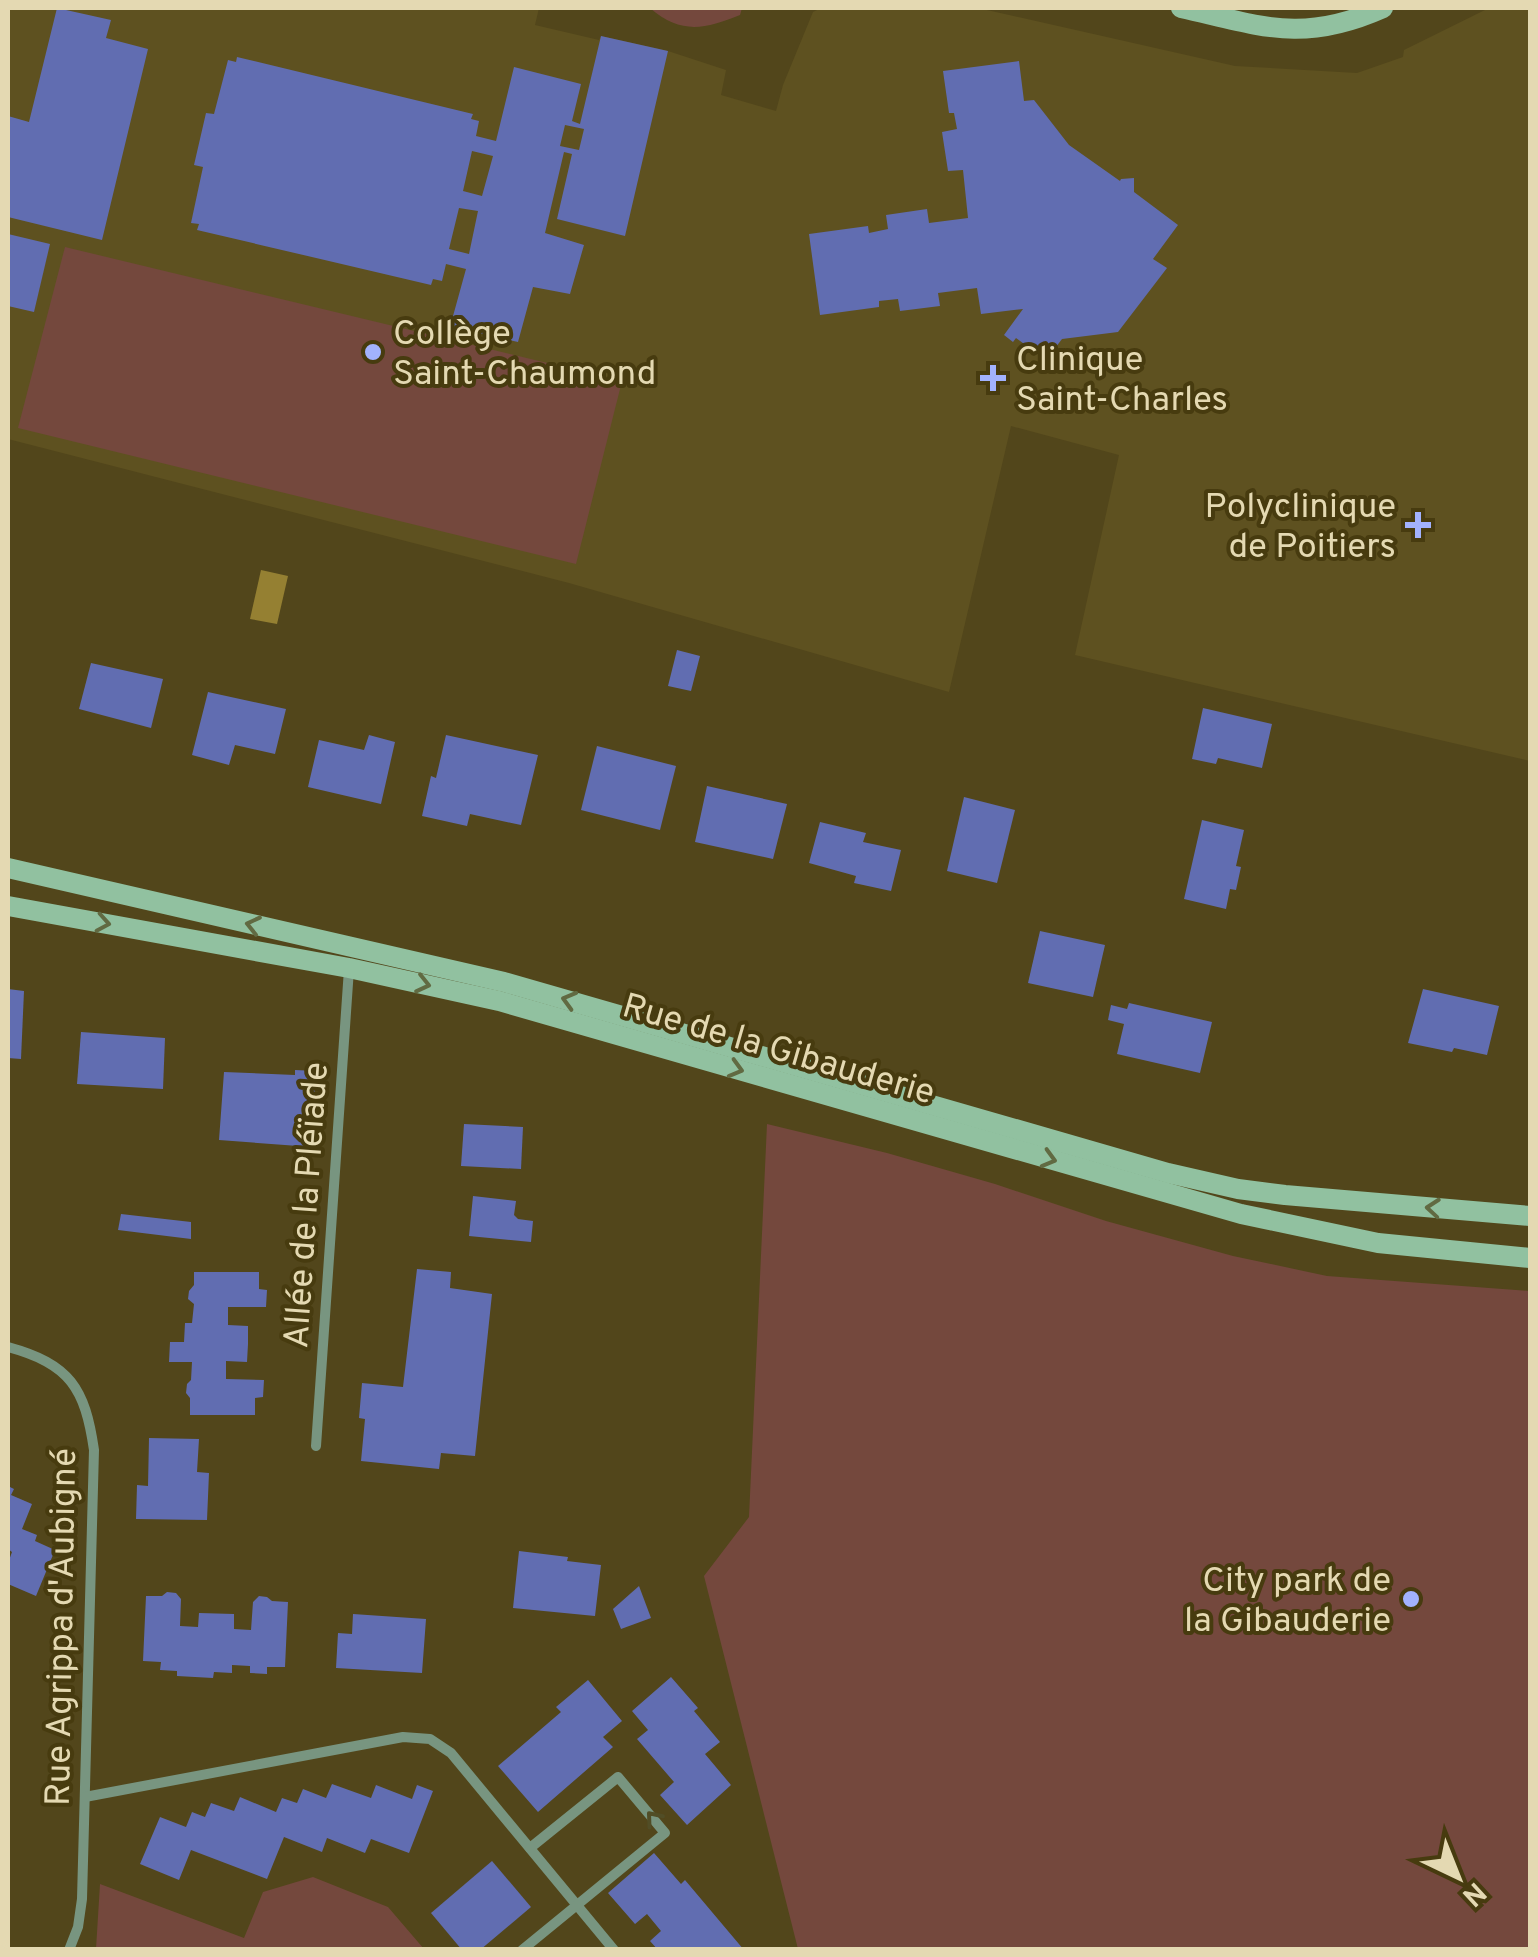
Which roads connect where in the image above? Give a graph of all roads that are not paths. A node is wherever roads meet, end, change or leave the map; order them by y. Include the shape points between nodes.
1 (1181, 8) edge
2 (1383, 8) edge
3 (8, 868) edge
4 (8, 906) edge
5 (349, 968) junction
6 (1530, 1216) edge
7 (1530, 1258) edge
8 (8, 1348) edge
9 (316, 1446) dead end
10 (86, 1798) junction
11 (530, 1848) junction
12 (577, 1904) junction
13 (69, 1950) edge
14 (522, 1950) edge
15 (614, 1950) edge

1 - 2 street via 1277,30 1332,25
6 -> 3 street, Rue de la Gibauderie via 1285,1195 1168,1173 504,982
4 -> 5 street, Rue de la Gibauderie
5 -> 7 street, Rue de la Gibauderie via 498,1001 1241,1214 1378,1243
5 - 9 street, Allée de la Pléïade
8 - 10 street, Rue Agrippa d'Aubigné via 65,1374 83,1398 90,1425
10 - 11 street via 403,1737 430,1739 450,1753
10 - 13 street, Rue Agrippa d'Aubigné via 82,1899
11 - 12 street
12 -> 11 street via 665,1833 618,1777
12 - 14 street
12 - 15 street

